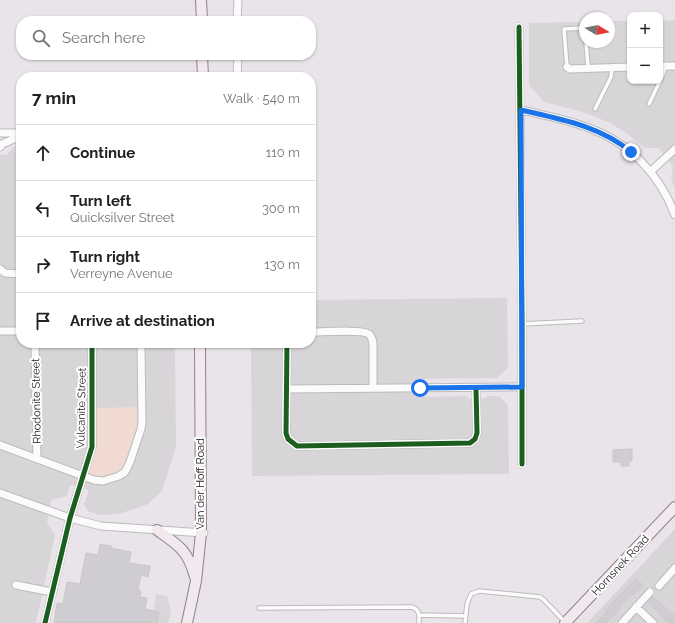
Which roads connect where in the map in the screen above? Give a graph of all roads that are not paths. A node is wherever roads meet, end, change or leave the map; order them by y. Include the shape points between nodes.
1 (196, 0) edge
2 (201, 0) edge
3 (238, 0) edge
4 (196, 16) edge
5 (202, 16) edge
6 (237, 16) edge
7 (519, 27) dead end
8 (579, 28) edge
9 (586, 48) edge
10 (196, 60) edge
11 (202, 60) edge
12 (238, 60) edge
13 (663, 66) edge
14 (675, 66) edge
15 (567, 67) joint
16 (588, 67) junction
17 (612, 67) junction
18 (627, 67) edge
19 (196, 72) edge
20 (203, 72) edge
21 (237, 72) edge
22 (659, 84) edge
23 (649, 104) dead end
24 (595, 109) dead end
25 (521, 110) junction
26 (0, 134) edge
27 (16, 134) edge
28 (16, 137) edge
29 (0, 147) edge
30 (675, 149) edge
31 (651, 171) junction
32 (675, 215) edge
33 (0, 269) edge
34 (16, 274) edge
35 (582, 321) dead end
36 (522, 324) junction
37 (0, 331) edge
38 (16, 331) edge
39 (316, 332) edge
40 (35, 348) edge
41 (92, 348) edge
42 (142, 348) edge
43 (200, 348) edge
44 (204, 348) edge
45 (287, 348) edge
46 (373, 387) junction
47 (522, 387) junction
48 (476, 388) junction
49 (286, 389) junction
50 (0, 445) edge
51 (36, 459) junction
52 (522, 464) dead end
53 (82, 477) junction
54 (0, 493) edge
55 (675, 507) edge
56 (70, 518) junction
57 (157, 530) junction
58 (203, 533) junction
59 (675, 568) edge
60 (196, 581) junction
61 (16, 585) dead end
62 (659, 586) dead end
63 (52, 592) junction
64 (650, 592) dead end
65 (636, 607) junction
66 (260, 608) dead end
67 (419, 615) junction
68 (466, 616) junction
69 (45, 623) edge
70 (187, 623) edge
71 (194, 623) edge
72 (419, 623) edge
73 (465, 623) edge
74 (566, 623) edge
75 (622, 623) edge
76 (653, 623) edge

1 - 4 main road
2 - 5 main road
3 - 6 street
7 - 25 street
8 - 15 lane via 564,29
9 - 16 lane
10 - 19 main road
11 - 20 main road
12 - 21 street
13 - 14 street
15 - 16 street
16 - 17 street
17 - 18 street
17 - 24 lane via 611,76
22 - 23 lane
25 - 31 street via 582,125 604,134 625,147
25 - 36 street
26 - 27 street
28 - 29 street
30 - 31 street
31 - 32 street via 665,192
33 - 34 street via 5,273
35 - 36 lane
36 - 47 street
37 - 38 street
39 - 46 street via 355,331 369,334 373,346
40 - 51 street, Rhodonite Street
41 - 53 street, Vulcanite Street via 92,440
42 - 53 street via 142,422 130,462 120,476 99,481
43 - 58 main road, Van der Hoff Road
44 - 58 main road, Van der Hoff Road
45 - 49 street
46 - 48 street
46 - 49 street
47 - 48 street
47 - 52 street
48 - 49 street via 478,433 470,443 304,446 297,446 288,439 286,433
50 - 51 street
51 - 53 street
53 - 56 street, Vulcanite Street
54 - 56 street
55 - 74 main road, Hornsnek Road
56 - 57 street via 101,526
56 - 63 street, Vulcanite Street
57 - 58 street
57 - 60 main road via 184,551
58 - 60 main road, Van der Hoff Road
58 - 71 main road, Van der Hoff Road via 202,579
59 - 62 street
60 - 70 main road, Van der Hoff Road
61 - 63 street
63 - 69 street, Vulcanite Street
64 - 65 street
65 - 75 street
65 - 76 street
66 - 67 lane via 412,607 416,608
67 - 68 lane
67 - 72 lane
68 - 73 lane
68 - 74 lane via 471,594 479,591 540,597

